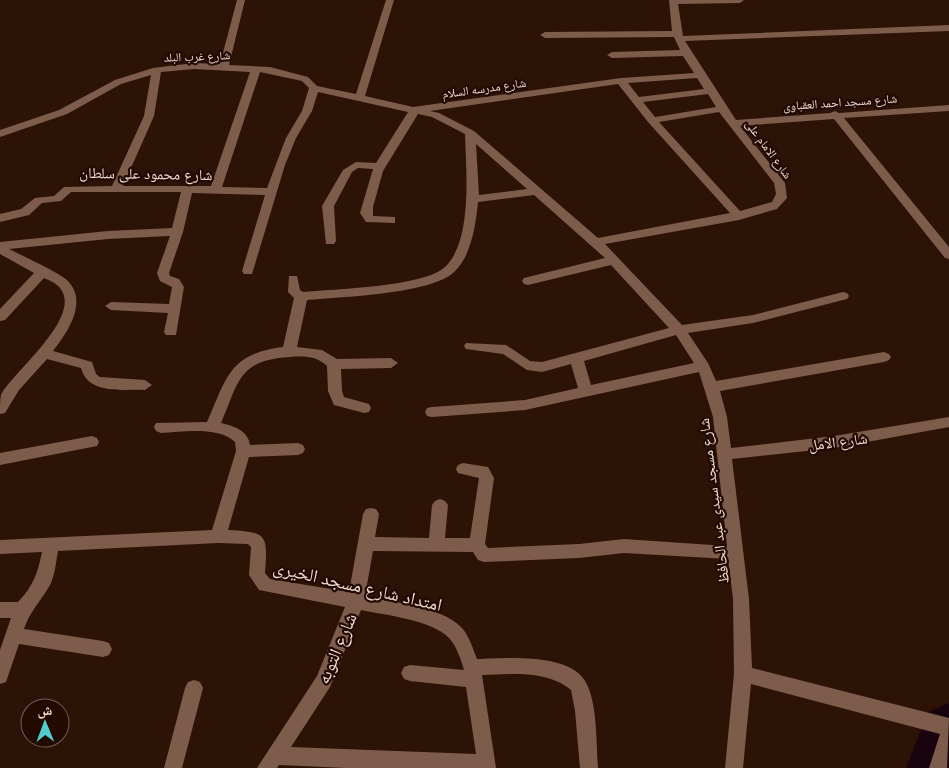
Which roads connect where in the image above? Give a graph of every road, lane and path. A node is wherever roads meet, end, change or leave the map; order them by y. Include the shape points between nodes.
1 (241, 0) edge
2 (390, 0) edge
3 (740, 0) edge
4 (673, 1) edge
5 (949, 28) edge
6 (545, 35) dead end
7 (677, 36) junction
8 (686, 53) junction
9 (612, 55) dead end
10 (224, 66) junction
11 (256, 69) junction
12 (156, 70) junction
13 (700, 75) junction
14 (621, 81) junction
15 (314, 88) junction
16 (710, 92) junction
17 (360, 98) junction
18 (634, 100) junction
19 (949, 108) edge
20 (722, 109) junction
21 (414, 110) junction
22 (835, 114) junction
23 (652, 120) junction
24 (733, 123) junction
25 (470, 133) junction
26 (0, 134) edge
27 (379, 166) junction
28 (116, 188) junction
29 (187, 189) junction
30 (214, 190) junction
31 (535, 191) junction
32 (271, 192) junction
33 (473, 199) junction
34 (740, 216) junction
35 (0, 218) edge
36 (391, 220) dead end
37 (177, 232) junction
38 (330, 241) dead end
39 (596, 242) junction
40 (0, 248) edge
41 (949, 255) edge
42 (614, 260) junction
43 (248, 271) dead end
44 (42, 272) junction
45 (293, 280) dead end
46 (528, 281) dead end
47 (301, 296) junction
48 (843, 296) dead end
49 (111, 306) dead end
50 (174, 309) junction
51 (0, 317) edge
52 (678, 330) junction
53 (171, 332) dead end
54 (471, 346) dead end
55 (289, 352) junction
56 (44, 353) junction
57 (576, 358) junction
58 (884, 358) dead end
59 (392, 363) dead end
60 (334, 364) junction
61 (703, 366) junction
62 (145, 385) dead end
63 (712, 387) junction
64 (586, 391) junction
65 (364, 408) dead end
66 (0, 409) edge
67 (432, 412) dead end
68 (949, 422) edge
69 (161, 427) dead end
70 (212, 427) junction
71 (92, 442) dead end
72 (298, 449) dead end
73 (243, 451) junction
74 (726, 454) junction
75 (0, 458) edge
76 (463, 469) dead end
77 (440, 505) dead end
78 (371, 514) dead end
79 (218, 536) junction
80 (52, 544) junction
81 (366, 544) junction
82 (436, 544) junction
83 (477, 545) junction
84 (0, 547) edge
85 (736, 553) junction
86 (356, 601) junction
87 (0, 610) edge
88 (22, 610) junction
89 (12, 635) junction
90 (102, 649) dead end
91 (410, 673) dead end
92 (473, 673) junction
93 (743, 674) junction
94 (0, 676) edge
95 (194, 688) dead end
96 (949, 727) edge
97 (949, 733) edge
98 (270, 762) edge
99 (487, 766) edge
100 (173, 768) edge
101 (589, 768) edge
102 (734, 768) edge
103 (938, 768) edge

1 - 10 street
2 - 17 street
3 - 4 street
4 - 7 street, شارع الامام على
5 - 7 street
6 - 7 street
7 - 8 street, شارع الامام على
8 - 9 street
8 - 13 street, شارع الامام على
10 - 11 street, شارع غرب البلد
10 - 12 street, شارع غرب البلد
11 - 15 street, شارع غرب البلد via 296,75
11 - 30 street
12 - 26 street, شارع غرب البلد via 118,82 63,112
12 - 28 street via 154,94 137,149
13 - 14 street, شارع مدرسه السلام
13 - 16 street, شارع الامام على
14 - 18 street
14 - 21 street, شارع مدرسه السلام
15 - 17 street, شارع مسجد سيدى عبد الحافظ
15 - 32 street via 307,111 285,150
16 - 18 street
16 - 20 street, شارع الامام على
17 - 21 street, شارع مسجد سيدى عبد الحافظ
18 - 23 street
19 - 22 street, شارع مسجد احمد العقباوى
20 - 23 street
20 - 24 street, شارع الامام على
21 - 25 street, شارع مسجد سيدى عبد الحافظ via 435,115
21 - 27 street via 413,117
22 - 24 street, شارع مسجد احمد العقباوى
22 - 41 street
23 - 34 street
24 - 34 street, شارع الامام على via 782,191 779,203 774,207
25 - 31 street, شارع مسجد سيدى عبد الحافظ
25 - 33 street
27 - 36 street via 366,213 370,218
27 - 38 street via 360,165 348,170 328,206
28 - 29 street, شارع محمود على سلطان
28 - 35 street, شارع محمود على سلطان via 68,189 57,198 39,200 25,212
29 - 30 street, شارع محمود على سلطان
29 - 37 street
30 - 32 street, شارع محمود على سلطان
31 - 33 street
31 - 39 street, شارع مسجد سيدى عبد الحافظ
32 - 43 street
33 - 47 street via 457,260 447,273 395,286
34 - 39 street, شارع الامام على
37 - 40 street via 108,235
37 - 50 street via 163,273 166,280 177,284
39 - 42 street, شارع مسجد سيدى عبد الحافظ
40 - 44 street
42 - 46 street
42 - 52 street, شارع مسجد سيدى عبد الحافظ
44 - 51 street
44 - 56 street via 63,283 71,300 62,330
45 - 47 street via 294,292
47 - 55 street
48 - 52 street via 754,319
49 - 50 street
50 - 53 street
52 - 57 street
52 - 61 street, شارع مسجد سيدى عبد الحافظ
54 - 57 street via 506,350 531,367
55 - 60 street via 319,354
55 - 70 street via 261,356 244,364
56 - 62 street via 86,365 90,376 97,382
56 - 66 street
57 - 64 street
58 - 63 street
59 - 60 street
60 - 65 street via 337,398 342,404
61 - 63 street, شارع مسجد سيدى عبد الحافظ
61 - 64 street
63 - 74 street, شارع مسجد سيدى عبد الحافظ
64 - 67 street via 506,408
68 - 74 street, شارع الامل via 865,438
69 - 70 street
70 - 73 street via 239,435
71 - 75 street
72 - 73 street
73 - 79 street
74 - 85 street, شارع مسجد سيدى عبد الحافظ
76 - 83 street via 483,472 487,478
77 - 82 street
78 - 81 street, شارع التوبه
79 - 80 street, امتداد شارع مسجد الخيرى
79 - 86 street, امتداد شارع مسجد الخيرى via 245,536 257,541 260,551 257,575 265,585
80 - 84 street, امتداد شارع مسجد الخيرى
80 - 88 street via 48,569 40,588
81 - 82 street
81 - 86 street, شارع التوبه
82 - 83 street
83 - 85 street via 481,553 488,556 624,546
85 - 93 street, شارع مسجد سيدى عبد الحافظ
86 - 92 street, امتداد شارع مسجد الخيرى via 433,619 448,626 457,634
86 - 98 street, شارع التوبه via 324,681
87 - 88 street
88 - 89 street
89 - 90 street
89 - 94 street
91 - 92 street
92 - 99 street, امتداد شارع مسجد الخيرى
92 - 101 street via 536,668 567,676 578,685
93 - 96 street
93 - 102 street, شارع مسجد سيدى عبد الحافظ
95 - 100 street
97 - 103 street
98 - 99 street

